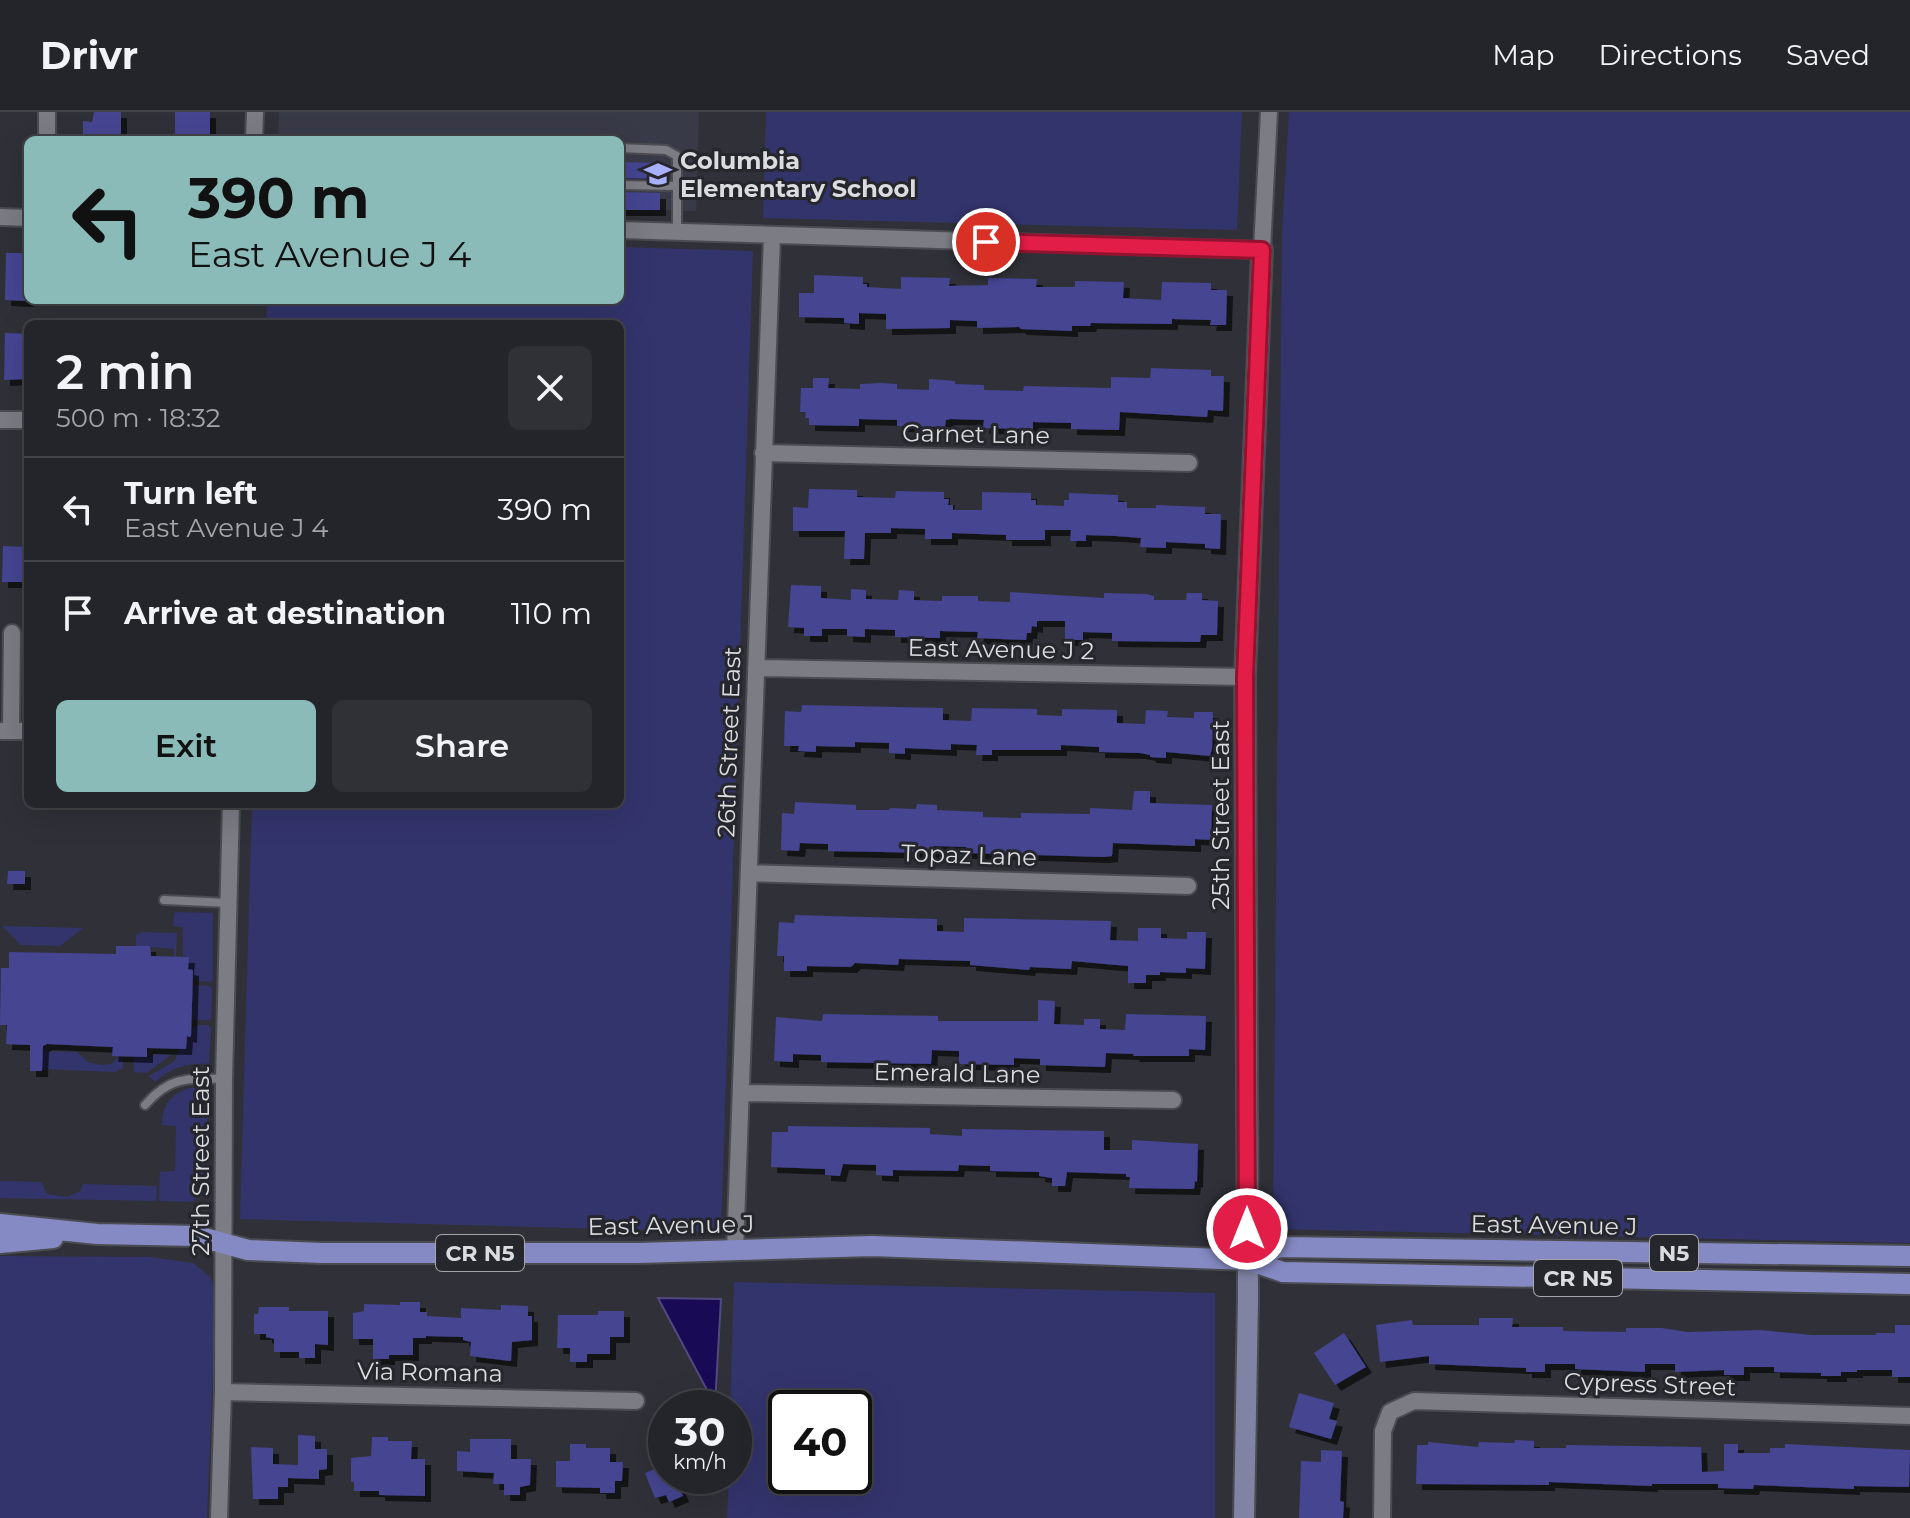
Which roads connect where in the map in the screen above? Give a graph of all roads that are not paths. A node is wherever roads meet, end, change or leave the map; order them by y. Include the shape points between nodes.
1 (47, 112) edge
2 (255, 112) edge
3 (1269, 112) edge
4 (47, 136) edge
5 (254, 136) edge
6 (624, 148) edge
7 (624, 185) edge
8 (677, 186) junction
9 (0, 217) edge
10 (24, 218) edge
11 (624, 230) edge
12 (677, 233) junction
13 (772, 236) junction
14 (1262, 250) junction
15 (0, 420) edge
16 (24, 420) edge
17 (763, 453) junction
18 (1189, 463) dead end
19 (12, 633) dead end
20 (756, 668) junction
21 (1245, 677) junction
22 (5, 731) edge
23 (231, 808) edge
24 (749, 873) junction
25 (1188, 886) dead end
26 (164, 900) dead end
27 (229, 903) junction
28 (224, 1079) junction
29 (741, 1093) junction
30 (1173, 1100) dead end
31 (145, 1105) dead end
32 (0, 1224) edge
33 (97, 1234) junction
34 (0, 1243) edge
35 (224, 1243) junction
36 (735, 1250) junction
37 (1910, 1256) edge
38 (1248, 1260) junction
39 (1910, 1284) edge
40 (223, 1392) junction
41 (636, 1401) dead end
42 (1910, 1416) edge
43 (219, 1518) edge
44 (1244, 1518) edge
45 (1382, 1518) edge

1 - 4 street
2 - 5 street
3 - 14 street, 25th Street East
6 - 8 lane via 666,150 677,156
7 - 8 lane
8 - 12 lane
9 - 10 street
11 - 12 street
12 - 13 street
13 - 14 street
13 - 17 street, 26th Street East
14 - 21 street, 25th Street East
15 - 16 street
17 - 18 street, Garnet Lane
17 - 20 street, 26th Street East
19 - 22 street
20 - 21 street, East Avenue J 2
20 - 24 street, 26th Street East
21 - 38 street, 25th Street East
23 - 27 street, 27th Street East
24 - 25 street, Topaz Lane
24 - 29 street, 26th Street East
26 - 27 lane
27 - 28 street, 27th Street East
28 - 31 lane via 175,1081
28 - 35 street, 27th Street East
29 - 30 street, Emerald Lane
29 - 36 street, 26th Street East
32 - 33 main road, East Avenue J / CR N5
33 - 34 main road, East Avenue J
33 - 35 main road, East Avenue J / CR N5 via 197,1236
35 - 36 main road, East Avenue J / CR N5 via 248,1250 322,1253
35 - 40 street, 27th Street East
36 - 38 main road, East Avenue J / CR N5 via 872,1246
37 - 38 main road, East Avenue J / N5 via 1280,1247
38 - 39 main road, East Avenue J / CR N5 via 1283,1272
38 - 44 street, 25th Street East
40 - 41 street, Via Romana
40 - 43 street, 27th Street East
42 - 45 street, Cypress Street via 1414,1401 1390,1412 1383,1431

